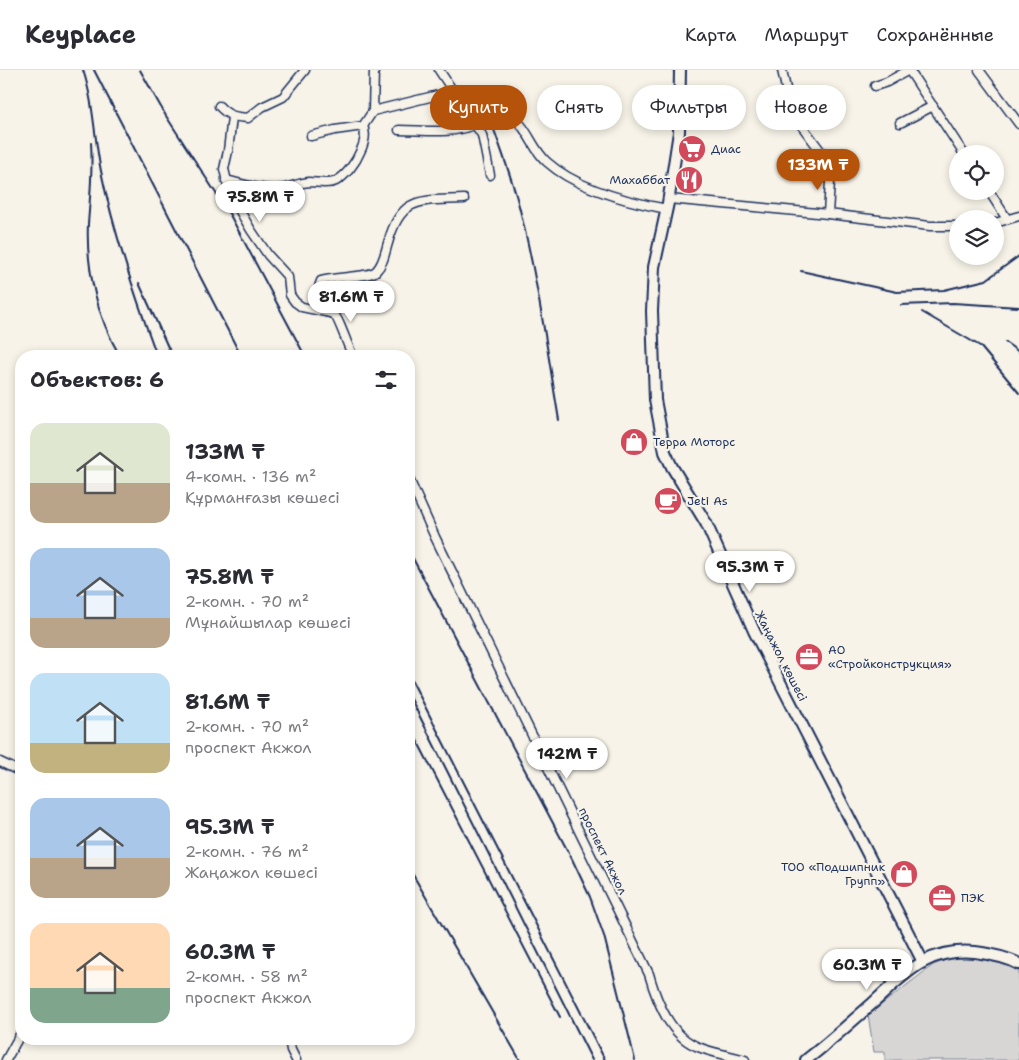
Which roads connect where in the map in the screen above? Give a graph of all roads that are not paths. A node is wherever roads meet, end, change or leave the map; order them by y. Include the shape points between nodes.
1 (305, 70) edge
2 (374, 70) edge
3 (439, 70) edge
4 (680, 70) edge
5 (782, 70) edge
6 (909, 70) edge
7 (979, 70) edge
8 (449, 85) edge
9 (785, 85) edge
10 (875, 86) dead end
11 (430, 97) edge
12 (219, 106) dead end
13 (933, 106) junction
14 (373, 111) junction
15 (232, 117) junction
16 (900, 123) dead end
17 (1019, 124) edge
18 (363, 126) junction
19 (399, 130) dead end
20 (455, 130) edge
21 (479, 130) edge
22 (525, 130) edge
23 (805, 130) edge
24 (311, 136) dead end
25 (958, 145) edge
26 (490, 175) dead end
27 (226, 180) junction
28 (464, 199) dead end
29 (995, 200) edge
30 (668, 203) junction
31 (828, 214) junction
32 (1019, 216) edge
33 (1008, 219) junction
34 (1004, 220) edge
35 (949, 226) edge
36 (324, 309) junction
37 (350, 350) edge
38 (415, 492) edge
39 (0, 762) edge
40 (15, 769) edge
41 (922, 962) junction
42 (1019, 964) edge
43 (828, 1043) junction
44 (15, 1044) edge
45 (290, 1045) edge
46 (6, 1060) edge
47 (296, 1060) edge
48 (744, 1060) edge
49 (806, 1060) edge
50 (816, 1060) edge

1 - 15 street via 283,97 248,118
2 - 14 street
3 - 8 street
4 - 30 main road, Жаңажол көшесі via 679,132
5 - 9 street
6 - 10 street
6 - 13 street
7 - 17 street
11 - 14 street
12 - 15 street
13 - 16 street
13 - 25 street
14 - 18 street
15 - 27 street via 224,169
18 - 24 street
18 - 27 street via 365,138 358,158 336,181 299,183 279,189
19 - 20 street
21 - 26 street
22 - 30 street via 538,152 567,176 644,204
23 - 31 street via 831,165
27 - 36 street via 250,230 288,277 290,295 295,302 302,307
28 - 36 street via 431,200 405,208 395,224 378,269 370,274 321,281 320,296
29 - 33 street
30 - 31 street
30 - 41 main road, Жаңажол көшесі via 654,267 652,311 654,400 665,452 706,524 754,631
31 - 35 street
32 - 33 street
33 - 34 street
36 - 37 street via 338,320
38 - 48 street, проспект Акжол via 666,1016 682,1037 696,1046
39 - 40 street
41 - 42 main road via 949,952 963,951 1002,957
41 - 43 main road via 904,974
43 - 49 main road
43 - 50 main road
44 - 46 street
45 - 47 street

